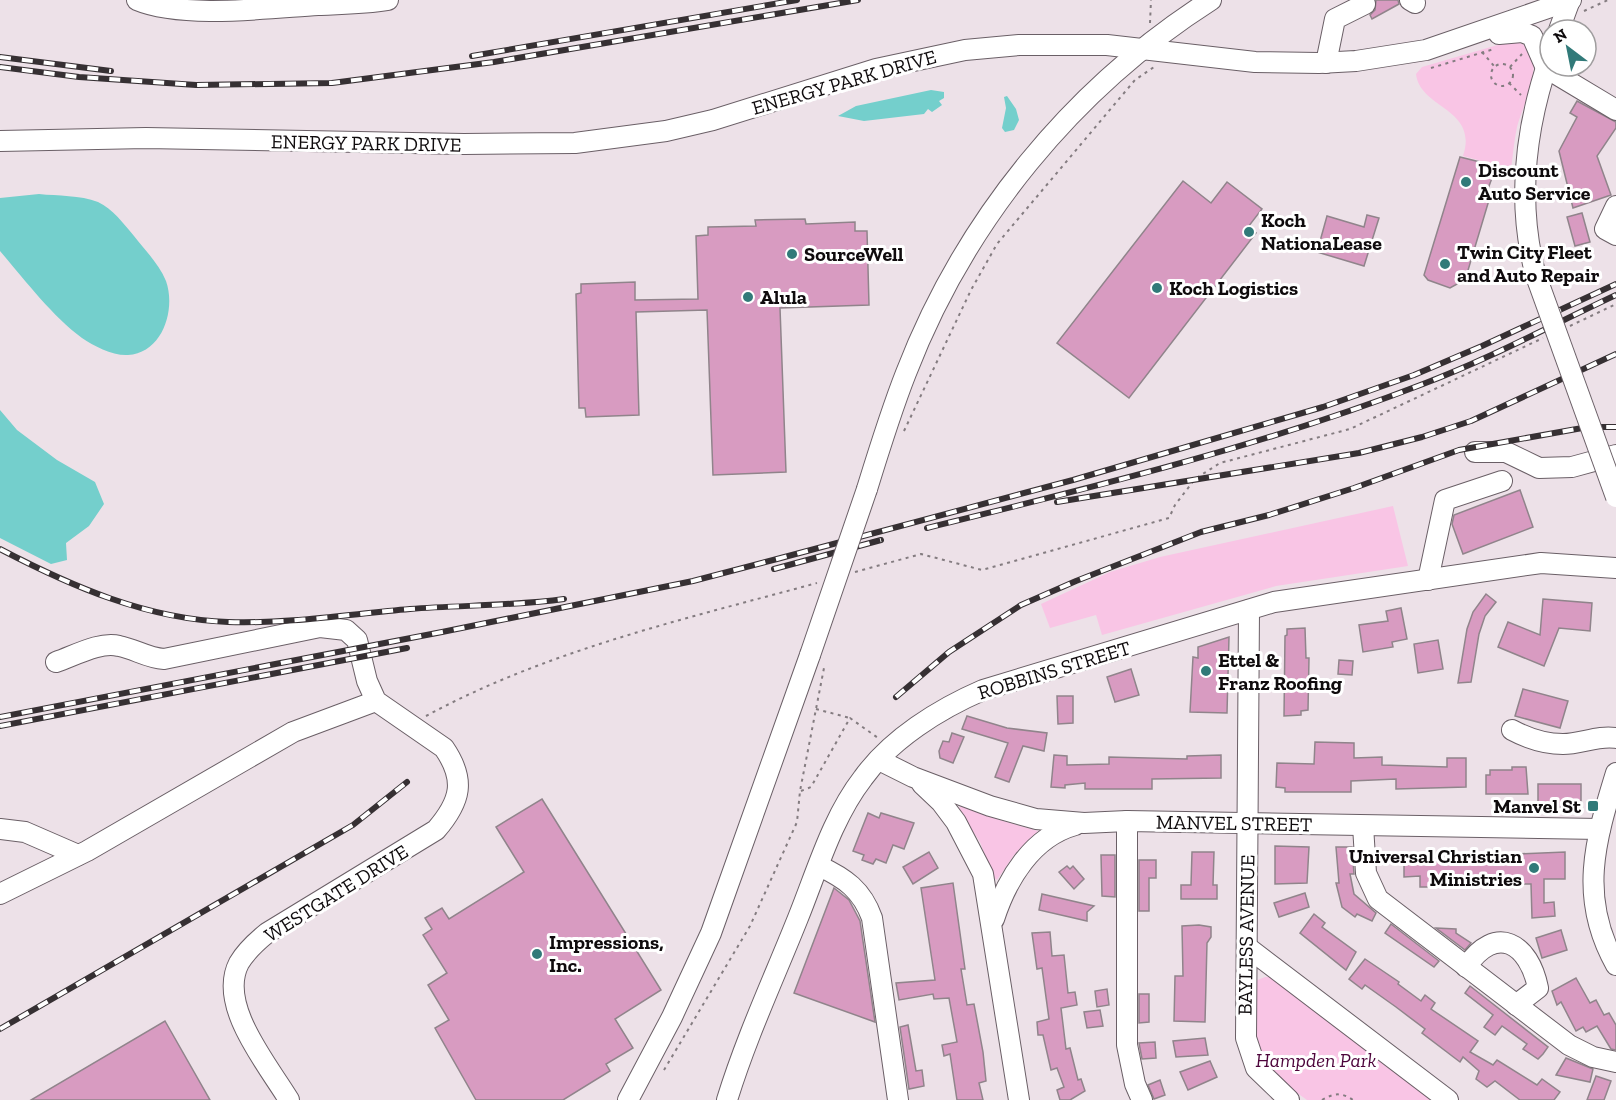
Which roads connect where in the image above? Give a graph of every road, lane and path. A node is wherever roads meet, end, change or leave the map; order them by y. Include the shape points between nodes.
1 (388, 0) edge
2 (1151, 0) edge
3 (1211, 0) edge
4 (1608, 0) edge
5 (145, 3) edge
6 (1574, 3) edge
7 (276, 4) edge
8 (1365, 4) dead end
9 (1566, 18) edge
10 (1150, 28) dead end
11 (1489, 30) junction
12 (1538, 46) edge
13 (1504, 47) dead end
14 (1144, 48) junction
15 (1525, 51) dead end
16 (1482, 52) junction
17 (1326, 63) junction
18 (1155, 66) dead end
19 (1494, 67) junction
20 (1510, 67) junction
21 (1431, 68) dead end
22 (1544, 78) edge
23 (1571, 78) edge
24 (1509, 83) junction
25 (1521, 95) dead end
26 (1616, 110) edge
27 (0, 141) edge
28 (1616, 206) edge
29 (1610, 232) edge
30 (1616, 304) edge
31 (1562, 330) dead end
32 (1551, 335) dead end
33 (903, 432) dead end
34 (1475, 452) dead end
35 (1616, 454) edge
36 (1502, 482) dead end
37 (1616, 497) edge
38 (1616, 568) edge
39 (852, 573) dead end
40 (1428, 580) junction
41 (818, 582) dead end
42 (1249, 610) junction
43 (817, 659) junction
44 (56, 662) dead end
45 (376, 701) junction
46 (816, 709) junction
47 (850, 718) junction
48 (409, 725) junction
49 (1512, 730) dead end
50 (1616, 738) edge
51 (886, 754) junction
52 (1616, 773) edge
53 (913, 777) junction
54 (800, 791) junction
55 (1127, 821) junction
56 (1084, 823) junction
57 (1247, 823) junction
58 (1363, 826) junction
59 (0, 829) edge
60 (1600, 829) junction
61 (78, 855) junction
62 (819, 866) junction
63 (0, 894) edge
64 (992, 924) junction
65 (1247, 947) junction
66 (1616, 965) edge
67 (1466, 966) junction
68 (1516, 1005) junction
69 (1616, 1062) edge
70 (658, 1079) dead end
71 (289, 1100) edge
72 (628, 1100) edge
73 (727, 1100) edge
74 (898, 1100) edge
75 (1019, 1100) edge
76 (1142, 1100) edge
77 (1289, 1100) edge
78 (1322, 1100) edge
79 (1353, 1100) edge
80 (1448, 1100) edge

1 - 7 street
2 - 10 path
3 - 14 street
4 - 6 path
5 - 7 street via 204,9
6 - 9 street
6 - 11 street, ENERGY PARK DRIVE
8 - 17 street via 1335,20
11 - 12 street via 1497,35 1522,32 1532,36
11 - 17 street, ENERGY PARK DRIVE via 1419,52
13 - 16 path
14 - 17 street, ENERGY PARK DRIVE via 1255,62
14 - 27 street, ENERGY PARK DRIVE via 1055,43 965,50 876,69 713,120 575,144 146,138
14 - 43 street, bridge via 1055,132 1011,185 969,245 935,307 906,373 867,489
15 - 20 path
16 - 19 path
16 - 21 path
18 - 33 path via 1135,80 997,244
19 - 20 path
19 - 24 path via 1490,75 1494,83
20 - 24 path via 1513,76
22 - 37 street, bridge via 1524,171 1525,228 1536,276
23 - 26 street
24 - 25 path
28 - 29 street
30 - 31 path
32 - 39 path via 1350,429 1220,463 1195,479 1169,518 982,570 921,554
34 - 35 street via 1506,452 1539,468 1572,467
36 - 40 street via 1446,500
38 - 40 street, ROBBINS STREET via 1541,563
40 - 42 street, ROBBINS STREET via 1274,602
41 - 48 path via 647,630 538,666 467,694
42 - 51 street, ROBBINS STREET via 983,690 934,716
42 - 57 street, BAYLESS AVENUE
43 - 46 path
43 - 72 street via 711,933
44 - 45 street via 95,648 117,645 150,658 164,659 320,627 346,630 357,640
45 - 48 street
45 - 61 street via 293,732
46 - 47 path
46 - 54 path
47 - 51 path
47 - 54 path via 811,787
48 - 71 street, WESTGATE DRIVE via 444,748 458,772 458,793 447,818 436,830 267,933 249,948 238,965 234,1003
49 - 50 street via 1541,741 1564,744
51 - 53 street, MANVEL STREET
51 - 62 street, ROBBINS STREET via 849,797
52 - 60 street
53 - 56 street, MANVEL STREET via 1013,814
53 - 64 street via 941,802 970,845 983,874
54 - 70 path via 797,822 750,926
55 - 56 street, MANVEL STREET
55 - 57 street, MANVEL STREET
55 - 76 street via 1127,1046
56 - 64 street via 1050,837 1021,863 1010,879
57 - 58 street, MANVEL STREET
57 - 65 street, BAYLESS AVENUE
58 - 60 street, MANVEL STREET
58 - 67 street via 1366,873 1378,899
59 - 61 street via 25,832
60 - 66 street via 1593,863 1593,893 1597,921
61 - 63 street
62 - 73 street, ROBBINS STREET
62 - 74 street via 855,888 872,918
64 - 75 street
65 - 77 street, BAYLESS AVENUE via 1245,1018 1251,1058 1267,1081
65 - 80 street
67 - 68 street
67 - 68 street via 1482,946 1495,941 1512,945 1529,964 1538,988
68 - 69 street via 1582,1052
78 - 79 path via 1332,1094 1344,1094

